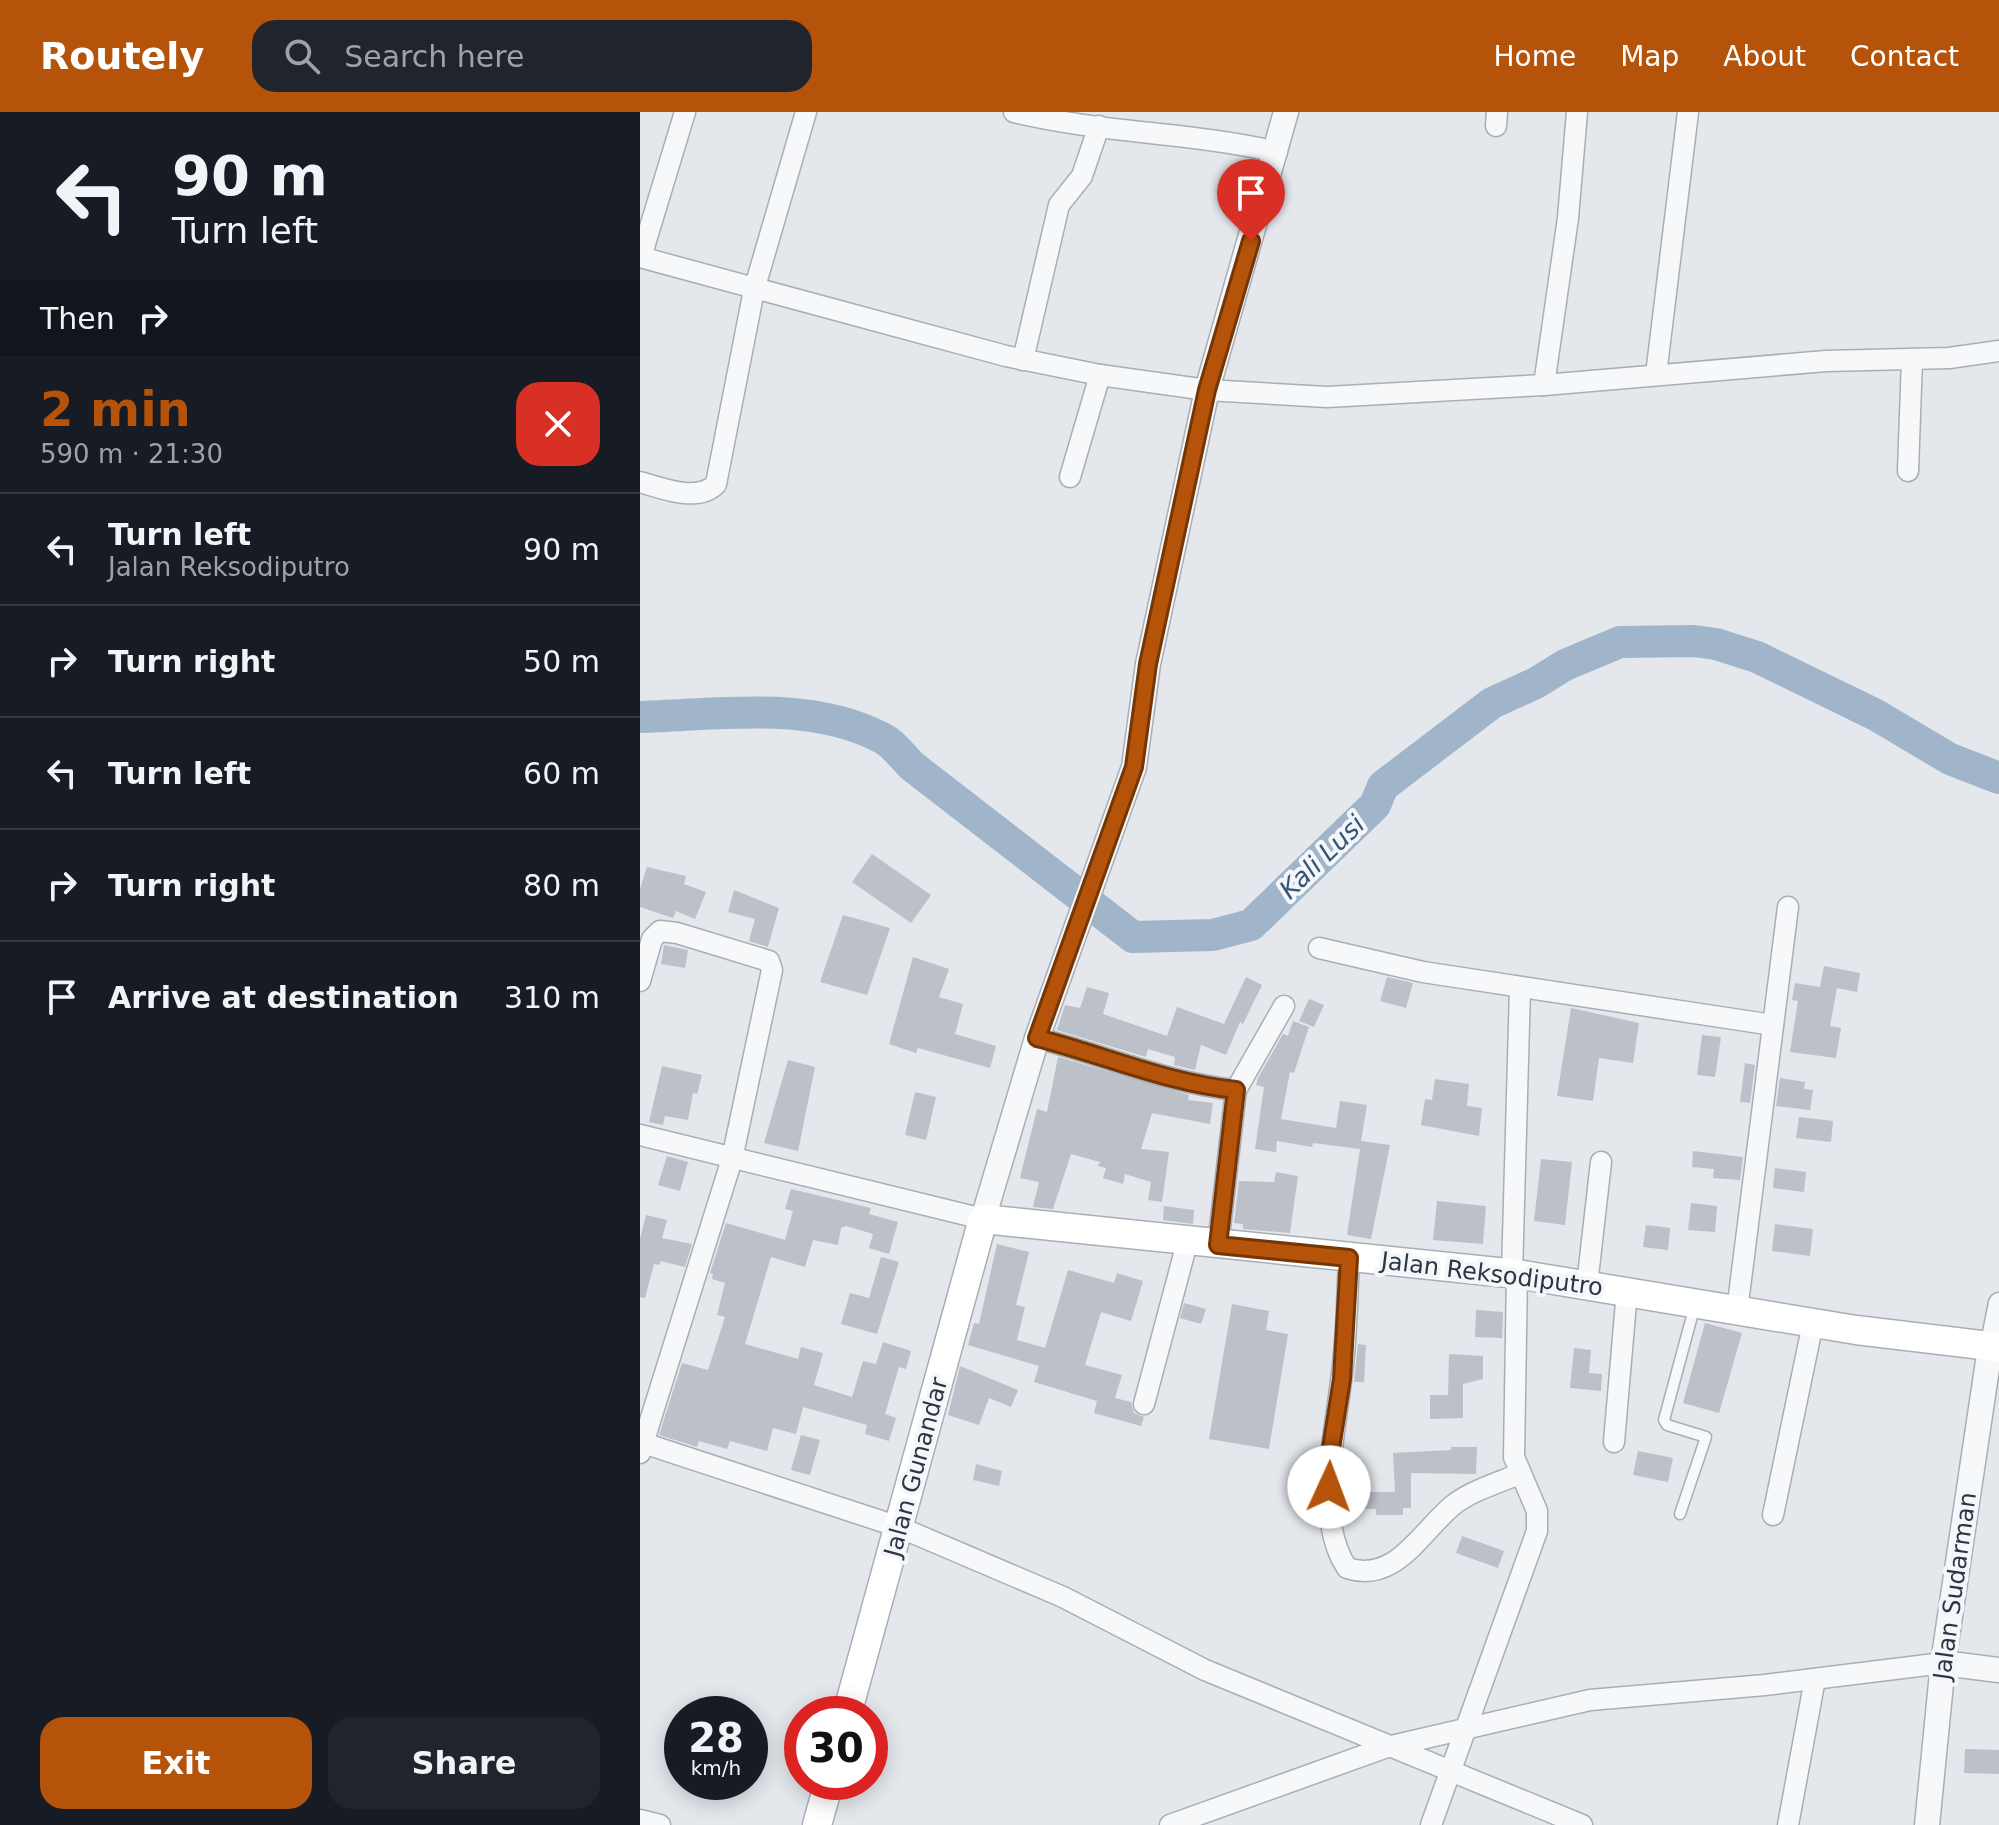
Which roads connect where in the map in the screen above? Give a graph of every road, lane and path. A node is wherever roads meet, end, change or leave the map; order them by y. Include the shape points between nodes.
1 (685, 112) edge
2 (806, 112) edge
3 (1014, 112) edge
4 (1286, 112) edge
5 (1577, 112) edge
6 (1688, 112) edge
7 (1099, 126) junction
8 (1277, 152) junction
9 (640, 257) edge
10 (754, 290) junction
11 (1999, 351) edge
12 (1912, 359) junction
13 (1023, 360) junction
14 (1100, 375) junction
15 (1656, 375) junction
16 (1544, 385) junction
17 (1207, 390) junction
18 (1908, 471) dead end
19 (1070, 477) dead end
20 (640, 482) edge
21 (1788, 907) dead end
22 (1319, 948) dead end
23 (640, 981) edge
24 (1520, 988) junction
25 (1284, 1006) dead end
26 (1773, 1025) junction
27 (1037, 1038) junction
28 (1236, 1090) junction
29 (640, 1135) edge
30 (732, 1159) junction
31 (1601, 1162) dead end
32 (983, 1219) junction
33 (1187, 1243) junction
34 (1218, 1245) junction
35 (1349, 1258) junction
36 (1515, 1274) junction
37 (1587, 1285) junction
38 (1627, 1291) junction
39 (1696, 1303) junction
40 (1999, 1303) edge
41 (1737, 1311) junction
42 (1813, 1323) junction
43 (1990, 1347) edge
44 (1144, 1404) dead end
45 (1614, 1442) dead end
46 (641, 1446) edge
47 (1519, 1474) junction
48 (1680, 1514) dead end
49 (1773, 1515) dead end
50 (899, 1527) junction
51 (1943, 1663) junction
52 (1999, 1670) edge
53 (1815, 1679) junction
54 (852, 1696) edge
55 (1462, 1732) junction
56 (1387, 1747) junction
57 (1450, 1772) junction
58 (824, 1800) edge
59 (640, 1820) edge
60 (660, 1825) edge
61 (817, 1825) edge
62 (1170, 1825) edge
63 (1431, 1825) edge
64 (1582, 1825) edge
65 (1788, 1825) edge
66 (1927, 1825) edge

1 - 9 street
2 - 10 street
3 - 7 street
4 - 8 street
5 - 16 street
6 - 15 street
7 - 8 street via 1226,140
7 - 13 street via 1082,176 1059,205
8 - 17 street
9 - 10 street
10 - 13 street
10 - 20 street via 716,484 703,492 679,492
11 - 12 street
12 - 15 street
12 - 18 street
13 - 14 street
14 - 17 street
14 - 19 street
15 - 16 street
16 - 17 street via 1327,397
17 - 27 street via 1148,664 1134,767
21 - 26 street
22 - 24 street
23 - 30 street via 652,939 660,931 771,963
24 - 26 street
24 - 36 street
25 - 28 street
26 - 41 street
27 - 28 street via 1170,1079
27 - 32 street
28 - 34 street
29 - 30 street
30 - 32 street
30 - 46 street
31 - 37 street
32 - 33 main road, Jalan Reksodiputro
32 - 50 main road, Jalan Gunandar
33 - 34 main road, Jalan Reksodiputro
33 - 44 street
34 - 35 main road, Jalan Reksodiputro
35 - 36 main road, Jalan Reksodiputro
35 - 47 street via 1342,1379 1328,1467 1338,1546 1347,1568 1373,1572 1394,1563 1454,1504
36 - 37 main road, Jalan Reksodiputro
36 - 47 street via 1513,1438
37 - 38 main road, Jalan Reksodiputro
38 - 39 main road, Jalan Reksodiputro
38 - 45 street
39 - 41 main road, Jalan Reksodiputro
39 - 48 lane via 1664,1420 1706,1437
40 - 43 street
41 - 42 main road, Jalan Reksodiputro
42 - 43 main road, Jalan Reksodiputro
42 - 49 street
43 - 51 street, Jalan Sudarman
46 - 50 street
47 - 55 street via 1537,1511 1537,1531
50 - 54 main road, Jalan Gunandar
50 - 56 street via 1063,1597 1205,1670
51 - 52 street
51 - 53 street
51 - 66 street, Jalan Sudarman
53 - 55 street via 1616,1695
53 - 65 street
55 - 56 street
55 - 57 street
56 - 57 street
56 - 62 street
57 - 63 street
57 - 64 street
58 - 61 main road
59 - 60 street

